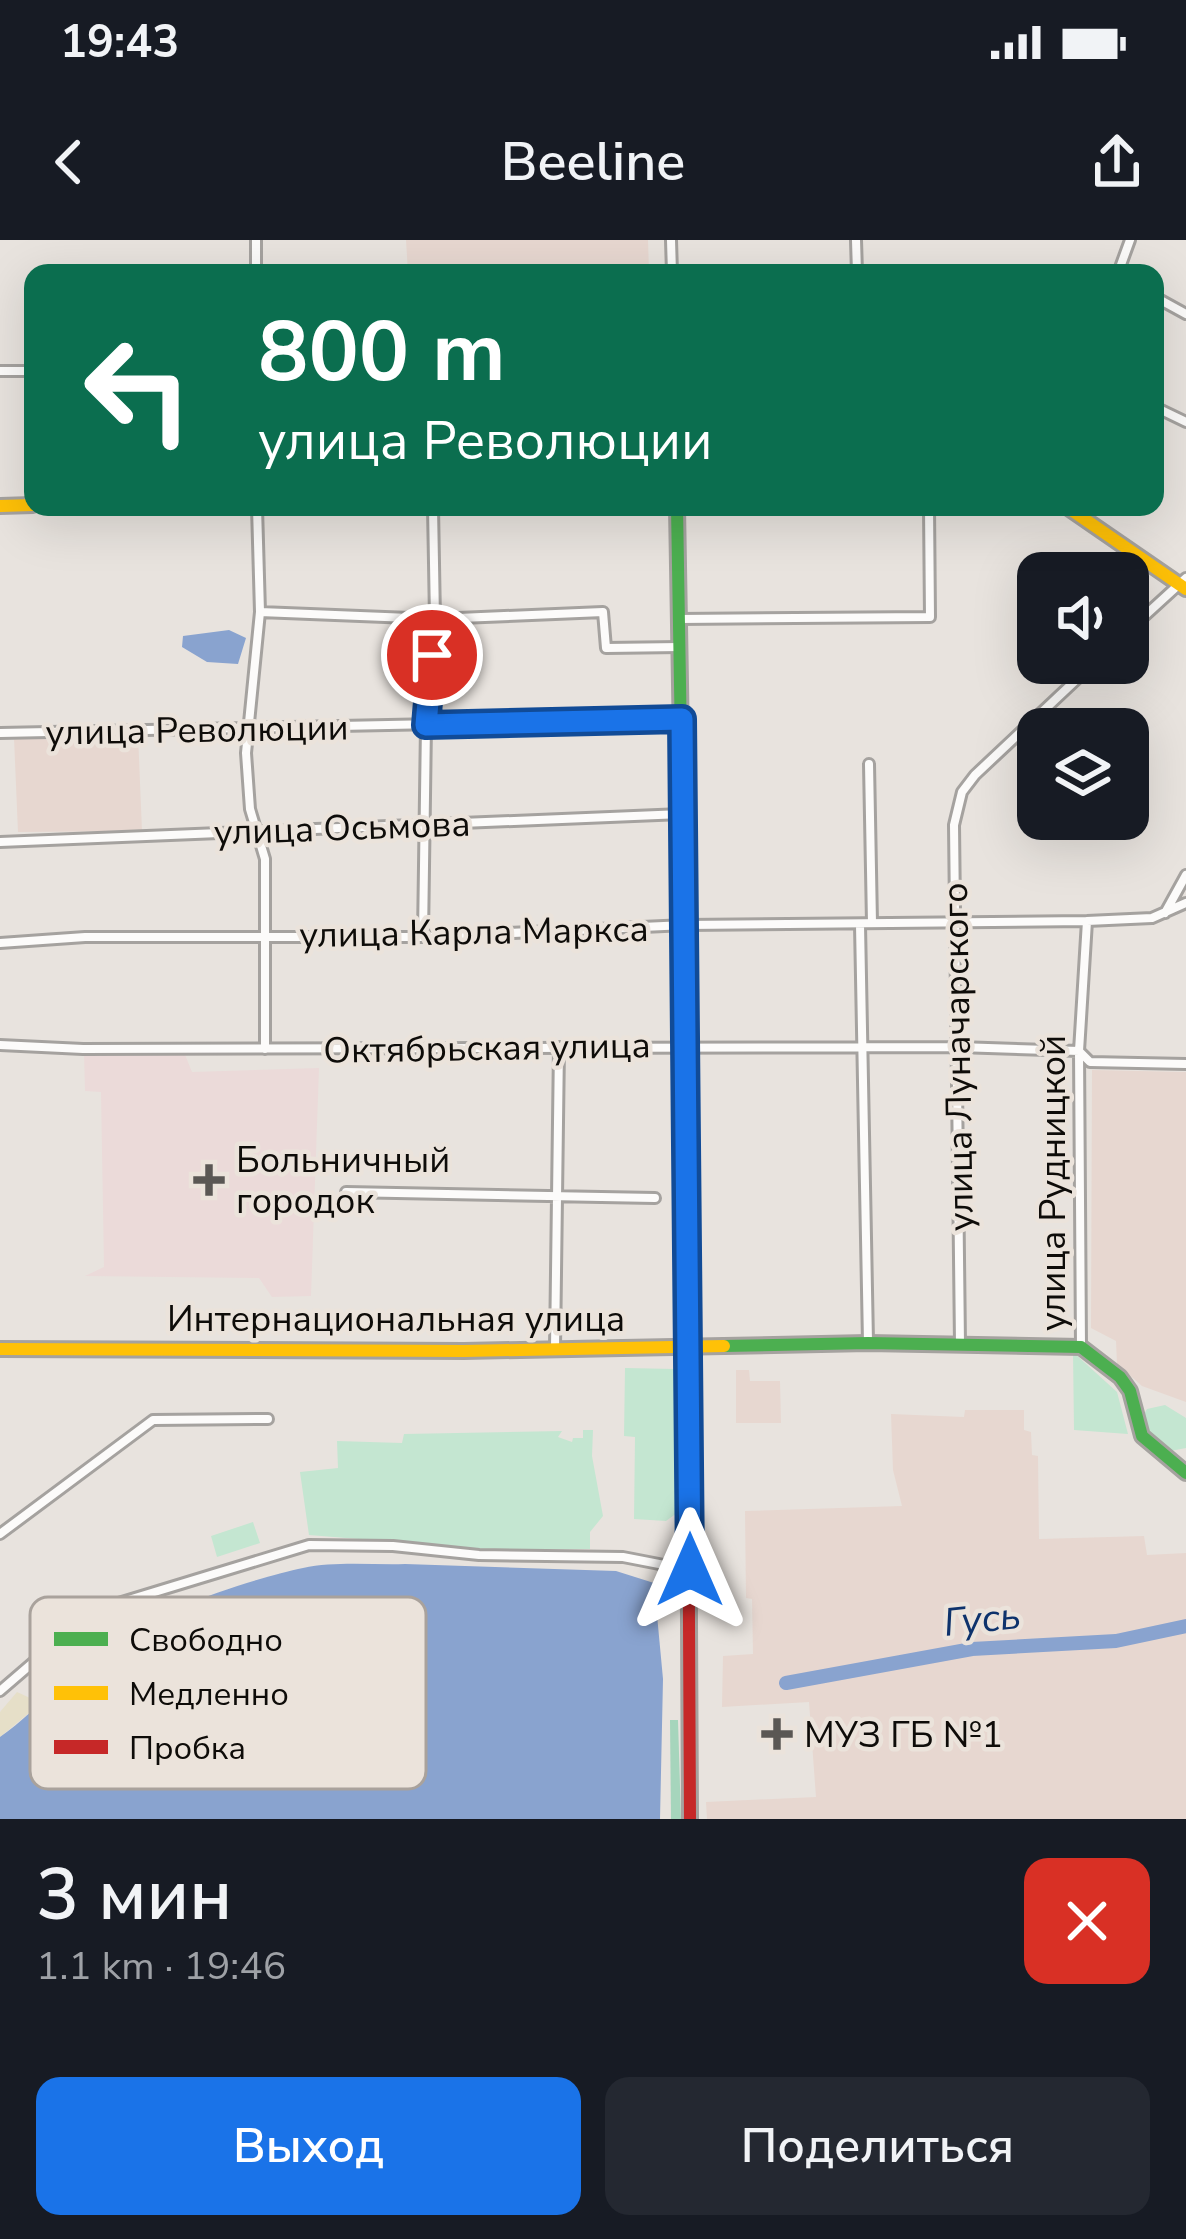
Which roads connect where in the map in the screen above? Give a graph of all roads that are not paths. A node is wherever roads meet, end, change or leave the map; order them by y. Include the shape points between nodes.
1 (257, 516) edge
2 (433, 516) edge
3 (677, 516) edge
4 (929, 516) edge
5 (1081, 516) edge
6 (1184, 584) edge
7 (260, 612) junction
8 (1149, 613) edge
9 (434, 620) junction
10 (680, 620) junction
11 (680, 647) junction
12 (1072, 684) edge
13 (682, 719) junction
14 (426, 725) junction
15 (246, 728) junction
16 (0, 733) edge
17 (869, 764) dead end
18 (684, 814) junction
19 (424, 826) junction
20 (255, 829) junction
21 (0, 842) edge
22 (1186, 875) edge
23 (1186, 903) edge
24 (1164, 914) junction
25 (1087, 921) junction
26 (954, 922) junction
27 (872, 923) junction
28 (686, 925) junction
29 (860, 925) junction
30 (265, 935) junction
31 (423, 937) junction
32 (0, 943) edge
33 (0, 1045) edge
34 (685, 1045) junction
35 (863, 1046) junction
36 (559, 1047) junction
37 (958, 1047) junction
38 (265, 1049) junction
39 (1079, 1052) junction
40 (1186, 1064) edge
41 (346, 1192) dead end
42 (555, 1197) junction
43 (656, 1198) dead end
44 (868, 1343) junction
45 (960, 1344) junction
46 (689, 1347) junction
47 (1081, 1347) junction
48 (0, 1348) edge
49 (555, 1348) junction
50 (268, 1419) dead end
51 (1186, 1473) edge
52 (1, 1531) edge
53 (690, 1570) junction
54 (138, 1597) edge
55 (30, 1665) edge
56 (0, 1691) edge
57 (690, 1819) edge

1 - 7 street
2 - 9 street
3 - 10 street
4 - 10 street via 930,617
5 - 6 street
6 - 8 street
7 - 9 street
7 - 15 street
9 - 11 street via 603,612 606,648
9 - 14 street
10 - 11 street
11 - 13 street
12 - 26 street, улица Луначарского via 962,792
13 - 14 street, улица Революции
13 - 18 street
14 - 15 street, улица Революции
14 - 19 street
15 - 16 street, улица Революции
15 - 20 street
17 - 27 street
18 - 19 street, улица Осьмова
18 - 28 street
19 - 20 street, улица Осьмова
19 - 31 street
20 - 21 street, улица Осьмова
20 - 30 street via 265,859
22 - 24 street
23 - 24 street
24 - 25 street, улица Карла Маркса
25 - 26 street, улица Карла Маркса
25 - 39 street, улица Рудницкой
26 - 27 street, улица Карла Маркса
26 - 37 street, улица Луначарского
27 - 29 street, улица Карла Маркса
28 - 29 street, улица Карла Маркса
28 - 31 street, улица Карла Маркса
28 - 34 street
29 - 35 street
30 - 31 street, улица Карла Маркса
30 - 32 street, улица Карла Маркса
30 - 38 street
33 - 38 street, Октябрьская улица
34 - 35 street, Октябрьская улица
34 - 36 street, Октябрьская улица
34 - 46 street
35 - 37 street, Октябрьская улица
35 - 44 street
36 - 38 street, Октябрьская улица
36 - 42 street
37 - 39 street, Октябрьская улица
37 - 45 street, улица Луначарского
39 - 40 street, Октябрьская улица via 1090,1062
39 - 47 street, улица Рудницкой
41 - 42 street
42 - 43 street
42 - 49 street
44 - 45 street, Интернациональная улица
44 - 46 street, Интернациональная улица
45 - 47 street, Интернациональная улица
46 - 49 street, Интернациональная улица
46 - 53 street
47 - 51 street, улица Рудницкой via 1120,1377 1142,1436
48 - 49 street, Интернациональная улица
50 - 52 street via 153,1420
53 - 54 street via 623,1557 309,1545
53 - 57 street
55 - 56 street

